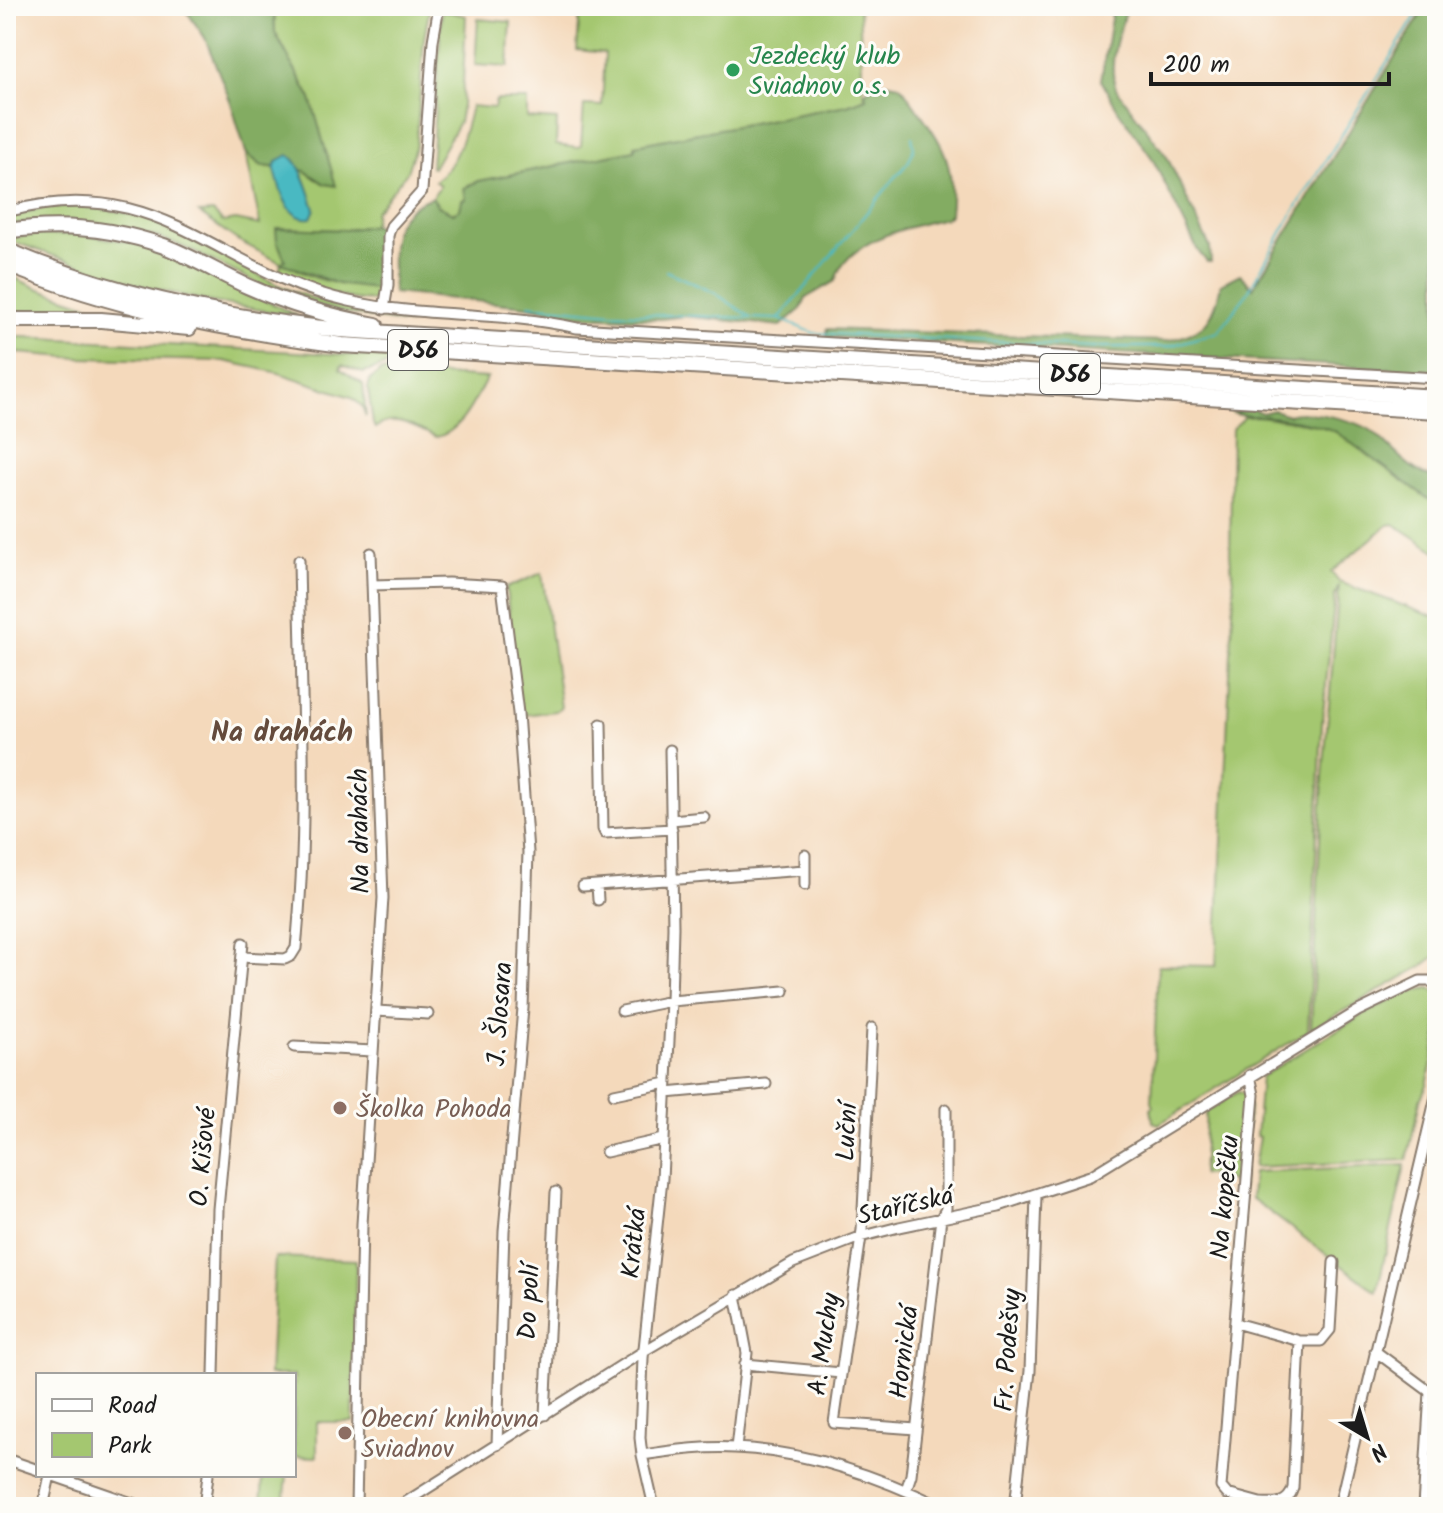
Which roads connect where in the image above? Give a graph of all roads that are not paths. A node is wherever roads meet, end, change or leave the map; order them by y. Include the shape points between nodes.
1 (439, 6) edge
2 (6, 212) edge
3 (6, 231) edge
4 (6, 250) edge
5 (6, 264) edge
6 (384, 309) junction
7 (6, 320) edge
8 (259, 334) junction
9 (468, 338) junction
10 (1437, 378) edge
11 (1437, 397) edge
12 (1437, 411) edge
13 (371, 553) dead end
14 (299, 560) dead end
15 (372, 585) junction
16 (601, 724) dead end
17 (670, 750) dead end
18 (704, 817) dead end
19 (672, 825) junction
20 (805, 855) dead end
21 (805, 870) junction
22 (672, 880) junction
23 (597, 885) junction
24 (805, 885) dead end
25 (583, 886) dead end
26 (598, 900) dead end
27 (243, 943) dead end
28 (242, 957) junction
29 (1437, 981) edge
30 (784, 991) dead end
31 (671, 1001) junction
32 (376, 1011) junction
33 (622, 1011) dead end
34 (428, 1014) dead end
35 (872, 1028) dead end
36 (294, 1047) dead end
37 (373, 1051) junction
38 (1250, 1075) junction
39 (766, 1084) dead end
40 (666, 1088) junction
41 (1437, 1092) edge
42 (614, 1094) dead end
43 (946, 1109) dead end
44 (664, 1139) junction
45 (606, 1152) dead end
46 (556, 1192) dead end
47 (1036, 1196) junction
48 (941, 1218) junction
49 (860, 1237) junction
50 (1334, 1262) dead end
51 (736, 1295) junction
52 (1235, 1323) junction
53 (1300, 1341) junction
54 (644, 1351) junction
55 (1375, 1351) junction
56 (745, 1364) junction
57 (214, 1373) edge
58 (841, 1373) junction
59 (1434, 1394) edge
60 (545, 1415) junction
61 (916, 1429) junction
62 (497, 1445) junction
63 (736, 1448) junction
64 (642, 1455) junction
65 (6, 1459) edge
66 (36, 1469) edge
67 (50, 1477) edge
68 (57, 1477) edge
69 (208, 1477) edge
70 (906, 1490) junction
71 (1259, 1505) edge
72 (43, 1507) edge
73 (143, 1507) edge
74 (204, 1507) edge
75 (356, 1507) edge
76 (398, 1507) edge
77 (654, 1507) edge
78 (942, 1507) edge
79 (1015, 1507) edge
80 (1339, 1507) edge
81 (1423, 1507) edge

1 - 6 street via 422,191 391,226
2 - 6 street via 65,202 135,209 186,228 299,286
3 - 9 highway via 63,227 117,233 165,247 314,311
4 - 9 highway, D56 via 102,285 190,309 261,322
5 - 8 highway, D56 via 139,308
6 - 10 street via 542,320 577,328
7 - 8 highway via 101,320
8 - 12 highway, D56 via 342,345
9 - 11 highway, D56
13 - 15 street, Na drahách
14 - 28 street via 303,866 296,948 285,959
15 - 32 street, Na drahách via 383,898
15 - 62 street, J. Šlosara via 502,586 528,852 523,1008 504,1231
16 - 19 street via 605,833
17 - 19 street, Krátká
18 - 19 street
19 - 22 street, Krátká
20 - 21 street
21 - 22 street
21 - 24 street
22 - 23 street
22 - 31 street, Krátká
23 - 25 street
23 - 26 street
27 - 28 street, O. Kišové
28 - 57 street, O. Kišové via 218,1209
29 - 38 street, Staříčská via 1420,981 1383,999
30 - 31 street
31 - 33 street
31 - 40 street, Krátká
32 - 34 street
32 - 37 street, Na drahách
35 - 49 street, Luční
36 - 37 street
37 - 75 street, Na drahách via 362,1224
38 - 47 street, Staříčská via 1104,1168
38 - 52 street, Na kopečku via 1254,1095
39 - 40 street
40 - 42 street
40 - 44 street, Krátká
41 - 55 street
43 - 48 street, Hornická via 946,1209
44 - 45 street
44 - 54 street, Krátká
46 - 60 street, Do polí
47 - 48 street, Staříčská
47 - 79 street, Fr. Podešvy via 1030,1371
48 - 49 street, Staříčská
48 - 61 street, Hornická
49 - 51 street, Staříčská via 793,1263
49 - 58 street, A. Muchy
50 - 53 street via 1330,1330 1321,1341
51 - 54 street, Staříčská
51 - 56 street
52 - 53 street
52 - 71 street, Na kopečku via 1221,1487
53 - 71 street, Na kopečku via 1293,1488 1282,1502
54 - 60 street, Staříčská
54 - 64 street, Krátká
55 - 59 street
55 - 80 street
56 - 58 street
56 - 63 street
58 - 61 street, A. Muchy via 834,1423
59 - 81 street
60 - 62 street, Staříčská
61 - 70 street, Hornická
62 - 76 street, Staříčská
63 - 64 street
63 - 70 street via 828,1462
64 - 77 street, Krátká
65 - 66 street
67 - 72 street
68 - 73 street
69 - 74 street
70 - 78 street

